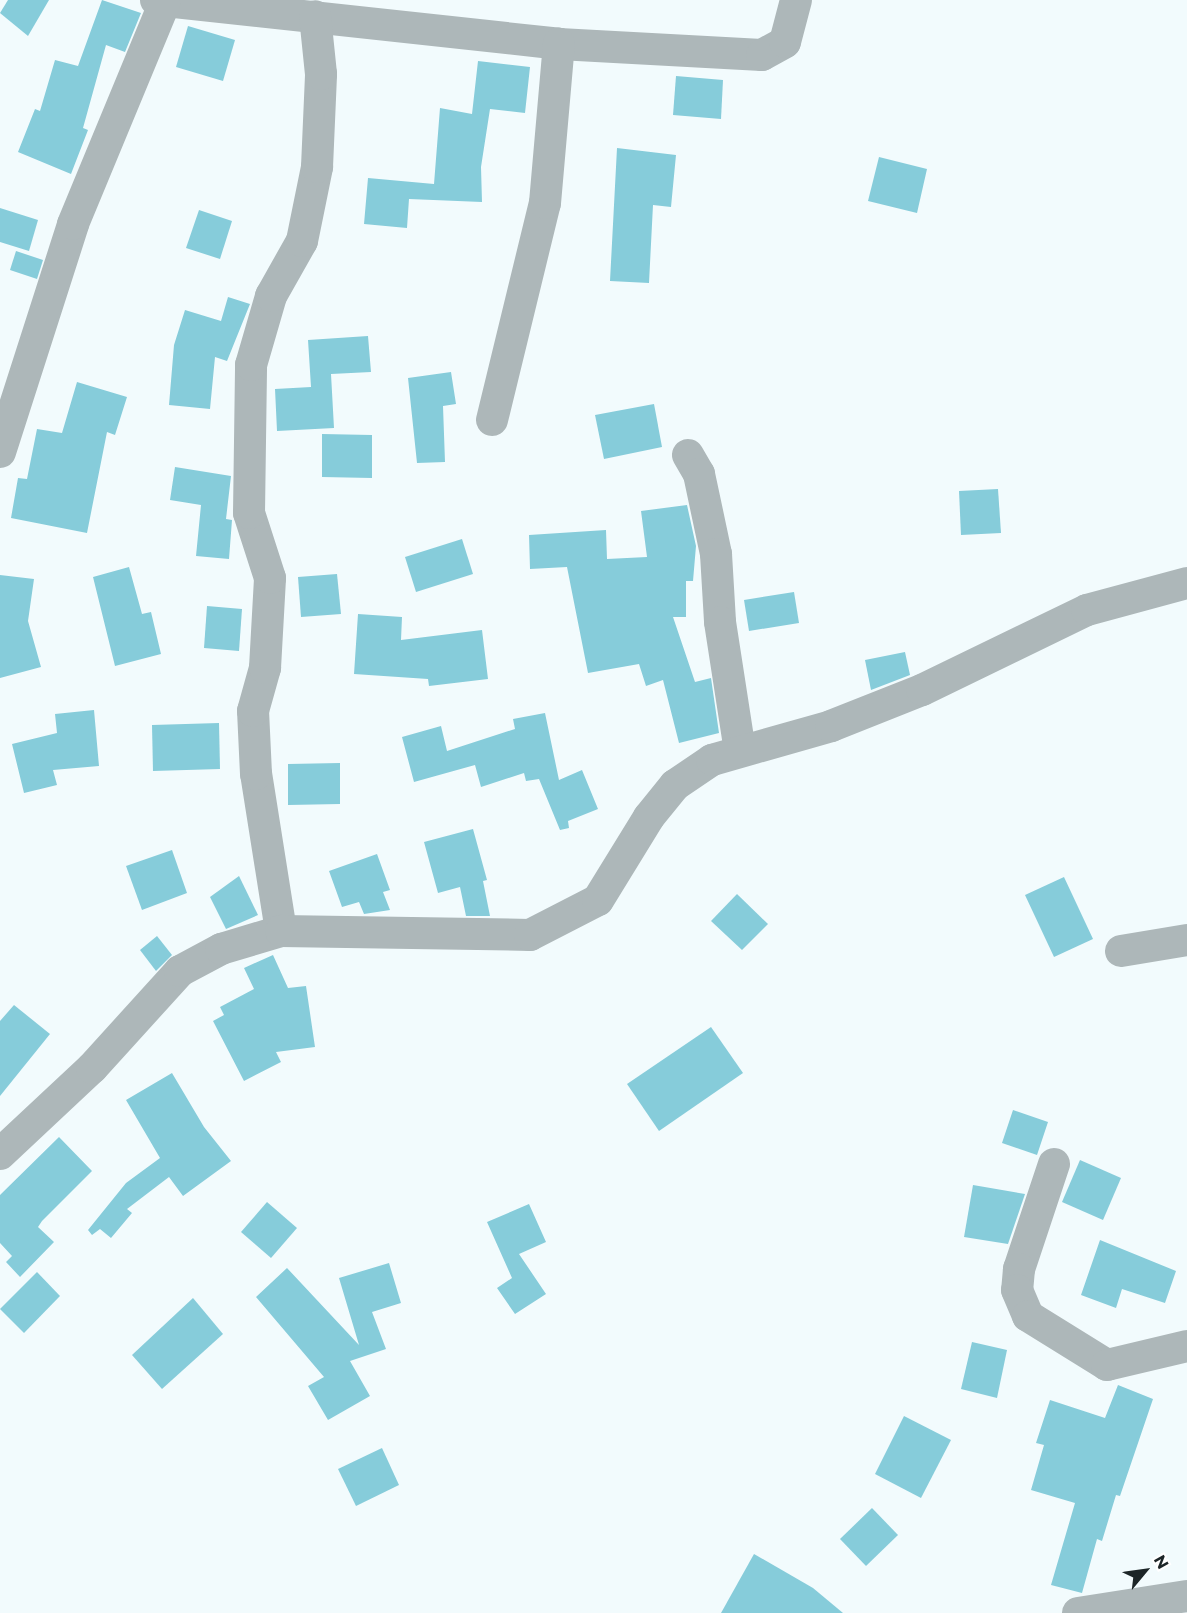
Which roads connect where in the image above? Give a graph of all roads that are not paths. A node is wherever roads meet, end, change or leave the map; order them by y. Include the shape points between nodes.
1 (795, 0) edge
2 (160, 2) edge
3 (405, 13) edge
4 (315, 16) junction
5 (559, 44) junction
6 (492, 420) dead end
7 (0, 452) edge
8 (688, 455) dead end
9 (1187, 583) edge
10 (740, 752) junction
11 (281, 931) junction
12 (1187, 940) edge
13 (1121, 951) dead end
14 (0, 1154) edge
15 (1054, 1164) dead end
16 (1187, 1346) edge
17 (1187, 1596) edge
18 (1078, 1613) edge

1 - 5 street via 785,42 762,55
2 - 4 street
2 - 7 street via 73,224
3 - 4 street
3 - 5 street
4 - 11 street via 321,74 318,166 302,241 271,296 251,365 249,513 270,578 265,668 252,711 256,774
5 - 6 street via 545,203
8 - 10 street via 699,474 716,554 720,622
9 - 10 street via 1087,610 922,690 831,726
10 - 11 street via 712,760 675,785 649,817 598,900 530,935
11 - 14 street via 221,949 180,971 92,1068
12 - 13 street
15 - 16 street via 1019,1269 1017,1290 1028,1316 1107,1365
17 - 18 street

